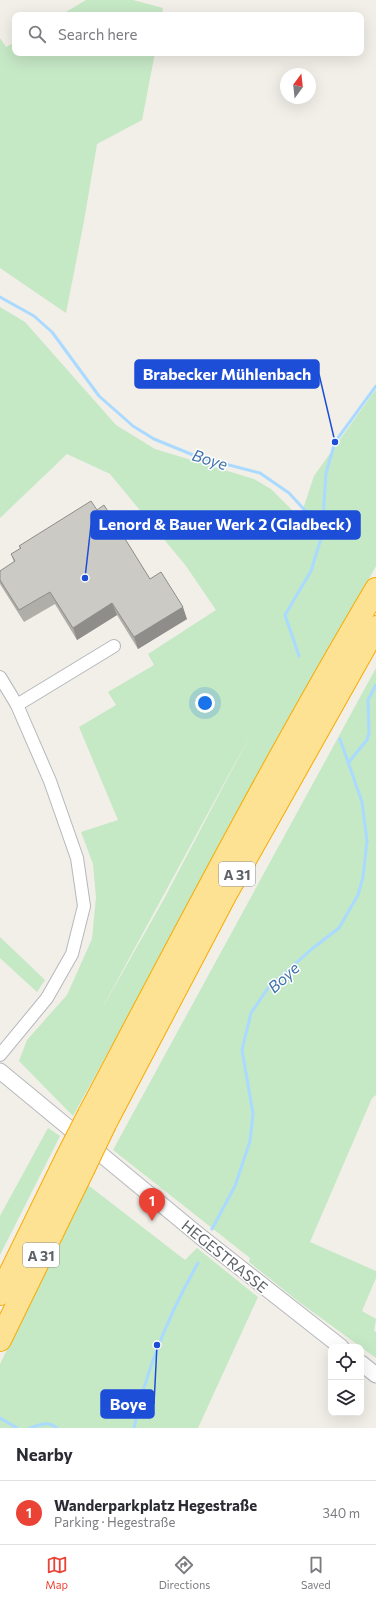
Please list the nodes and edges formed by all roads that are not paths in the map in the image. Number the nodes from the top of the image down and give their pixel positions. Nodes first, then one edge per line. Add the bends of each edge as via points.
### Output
1 (376, 589) edge
2 (376, 627) edge
3 (114, 646) dead end
4 (0, 677) edge
5 (17, 705) junction
6 (0, 1055) edge
7 (0, 1071) edge
8 (97, 1119) junction
9 (74, 1164) junction
10 (0, 1294) edge
11 (0, 1340) edge
12 (337, 1344) edge
13 (364, 1365) edge
14 (376, 1375) edge

1 - 8 highway, A 31 via 211,883
2 - 8 highway, A 31
3 - 5 street
4 - 5 street
5 - 6 street via 50,780 77,858 84,906 72,954 47,998
7 - 12 street, HEGESTRASSE via 201,1237
8 - 9 highway, A 31, bridge
9 - 10 highway, A 31
9 - 11 highway, A 31
13 - 14 street

